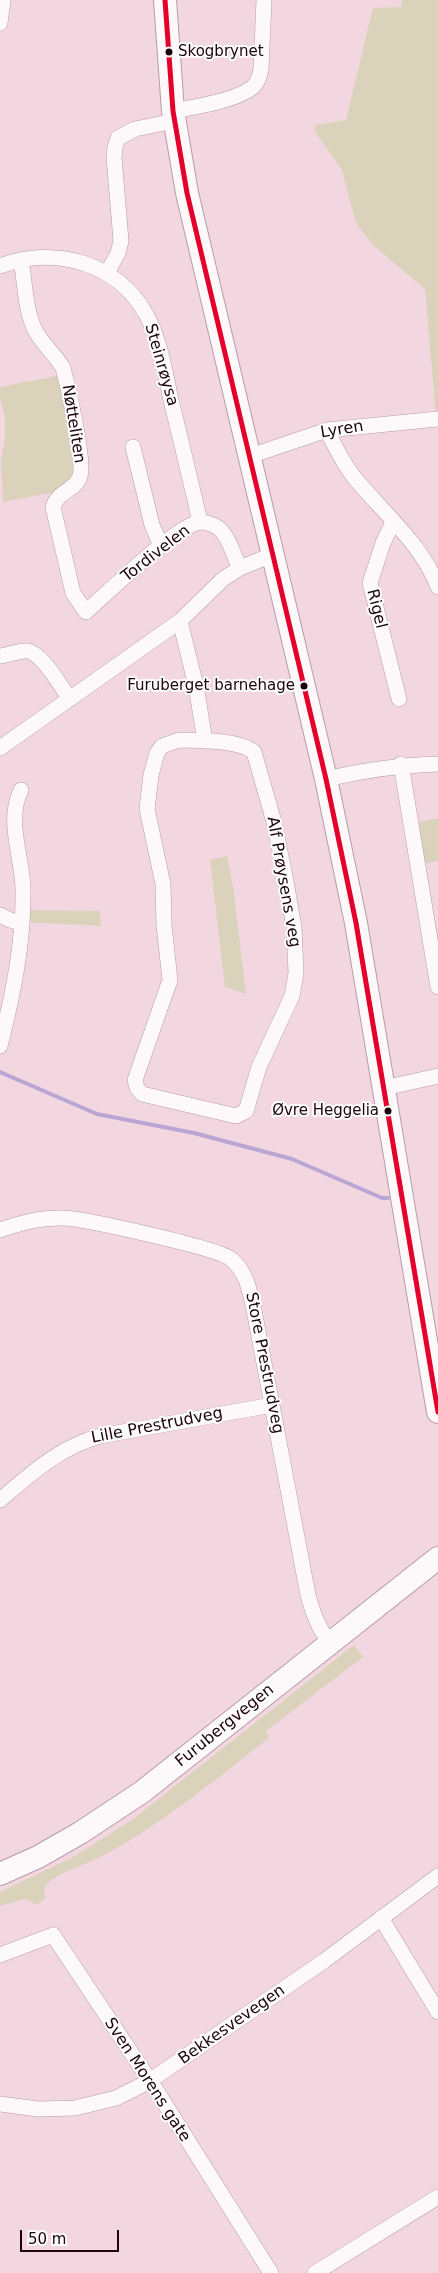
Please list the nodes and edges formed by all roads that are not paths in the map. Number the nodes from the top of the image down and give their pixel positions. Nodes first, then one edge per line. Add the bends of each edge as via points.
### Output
1 (3, 0) edge
2 (165, 0) edge
3 (264, 0) edge
4 (0, 23) edge
5 (174, 116) junction
6 (21, 260) junction
7 (0, 266) edge
8 (107, 273) junction
9 (438, 419) edge
10 (328, 430) junction
11 (132, 447) dead end
12 (250, 456) junction
13 (200, 522) junction
14 (393, 522) junction
15 (161, 546) junction
16 (274, 554) junction
17 (240, 568) junction
18 (438, 587) edge
19 (86, 612) joint
20 (180, 621) junction
21 (0, 656) edge
22 (70, 699) junction
23 (399, 699) dead end
24 (206, 741) junction
25 (0, 748) edge
26 (401, 764) junction
27 (438, 764) edge
28 (326, 779) junction
29 (21, 790) dead end
30 (0, 915) edge
31 (21, 923) junction
32 (438, 987) edge
33 (0, 1046) edge
34 (438, 1076) edge
35 (384, 1088) junction
36 (0, 1230) edge
37 (272, 1405) junction
38 (438, 1412) edge
39 (0, 1500) edge
40 (438, 1558) edge
41 (330, 1643) junction
42 (0, 1874) edge
43 (438, 1876) edge
44 (381, 1918) junction
45 (0, 1955) edge
46 (438, 2012) edge
47 (148, 2082) junction
48 (0, 2104) edge
49 (438, 2197) edge
50 (271, 2273) edge
51 (315, 2273) edge

1 - 4 street
2 - 5 main road
3 - 5 street via 261,69 254,86
5 - 8 street via 135,129 118,138 114,147 121,241
5 - 12 main road via 187,194
6 - 7 street, Steinrøysa
6 - 8 street, Steinrøysa via 53,256
6 - 19 street, Nøtteliten via 34,328 43,344 58,358 68,385 81,476 56,499 53,507 73,593
8 - 13 street, Steinrøysa via 136,300 154,331
9 - 10 street, Lyren
10 - 12 street, Lyren
10 - 14 street via 341,458
11 - 15 street via 152,525
12 - 16 main road
13 - 15 street, Tordivelen
13 - 17 street, Tordivelen via 220,529
14 - 18 street via 418,550
14 - 23 street, Rigel via 370,583
15 - 19 street, Tordivelen
16 - 17 street
16 - 28 main road
17 - 20 street via 223,579
20 - 22 street
20 - 24 street
21 - 22 street via 28,651 47,667
22 - 25 street
24 - 24 street, Alf Prøysens veg via 179,740 162,746 151,775 147,809 163,884 170,980 135,1080 142,1094 236,1116 246,1111 260,1067 292,996 296,973 294,927 274,822 254,752 248,748
26 - 27 street
26 - 28 street
26 - 32 street
28 - 35 main road via 356,923
29 - 31 street via 14,808 23,887
30 - 31 street
31 - 33 street via 14,991
34 - 35 street
35 - 38 main road
36 - 37 street, Store Prestrudveg via 22,1222 64,1218 150,1235 230,1258 248,1282
37 - 39 street, Lille Prestrudveg via 79,1442 39,1467
37 - 41 street, Store Prestrudveg via 308,1594 314,1616
40 - 41 main road, Furubergvegen
41 - 42 main road, Furubergvegen via 135,1797 80,1834
43 - 44 street, Bekkesvevegen
44 - 46 street
44 - 47 street, Bekkesvevegen
45 - 47 street, Sven Morens gate via 53,1935
47 - 48 street, Bekkesvevegen via 116,2098 82,2107 57,2110
47 - 50 street, Sven Morens gate
49 - 51 street

